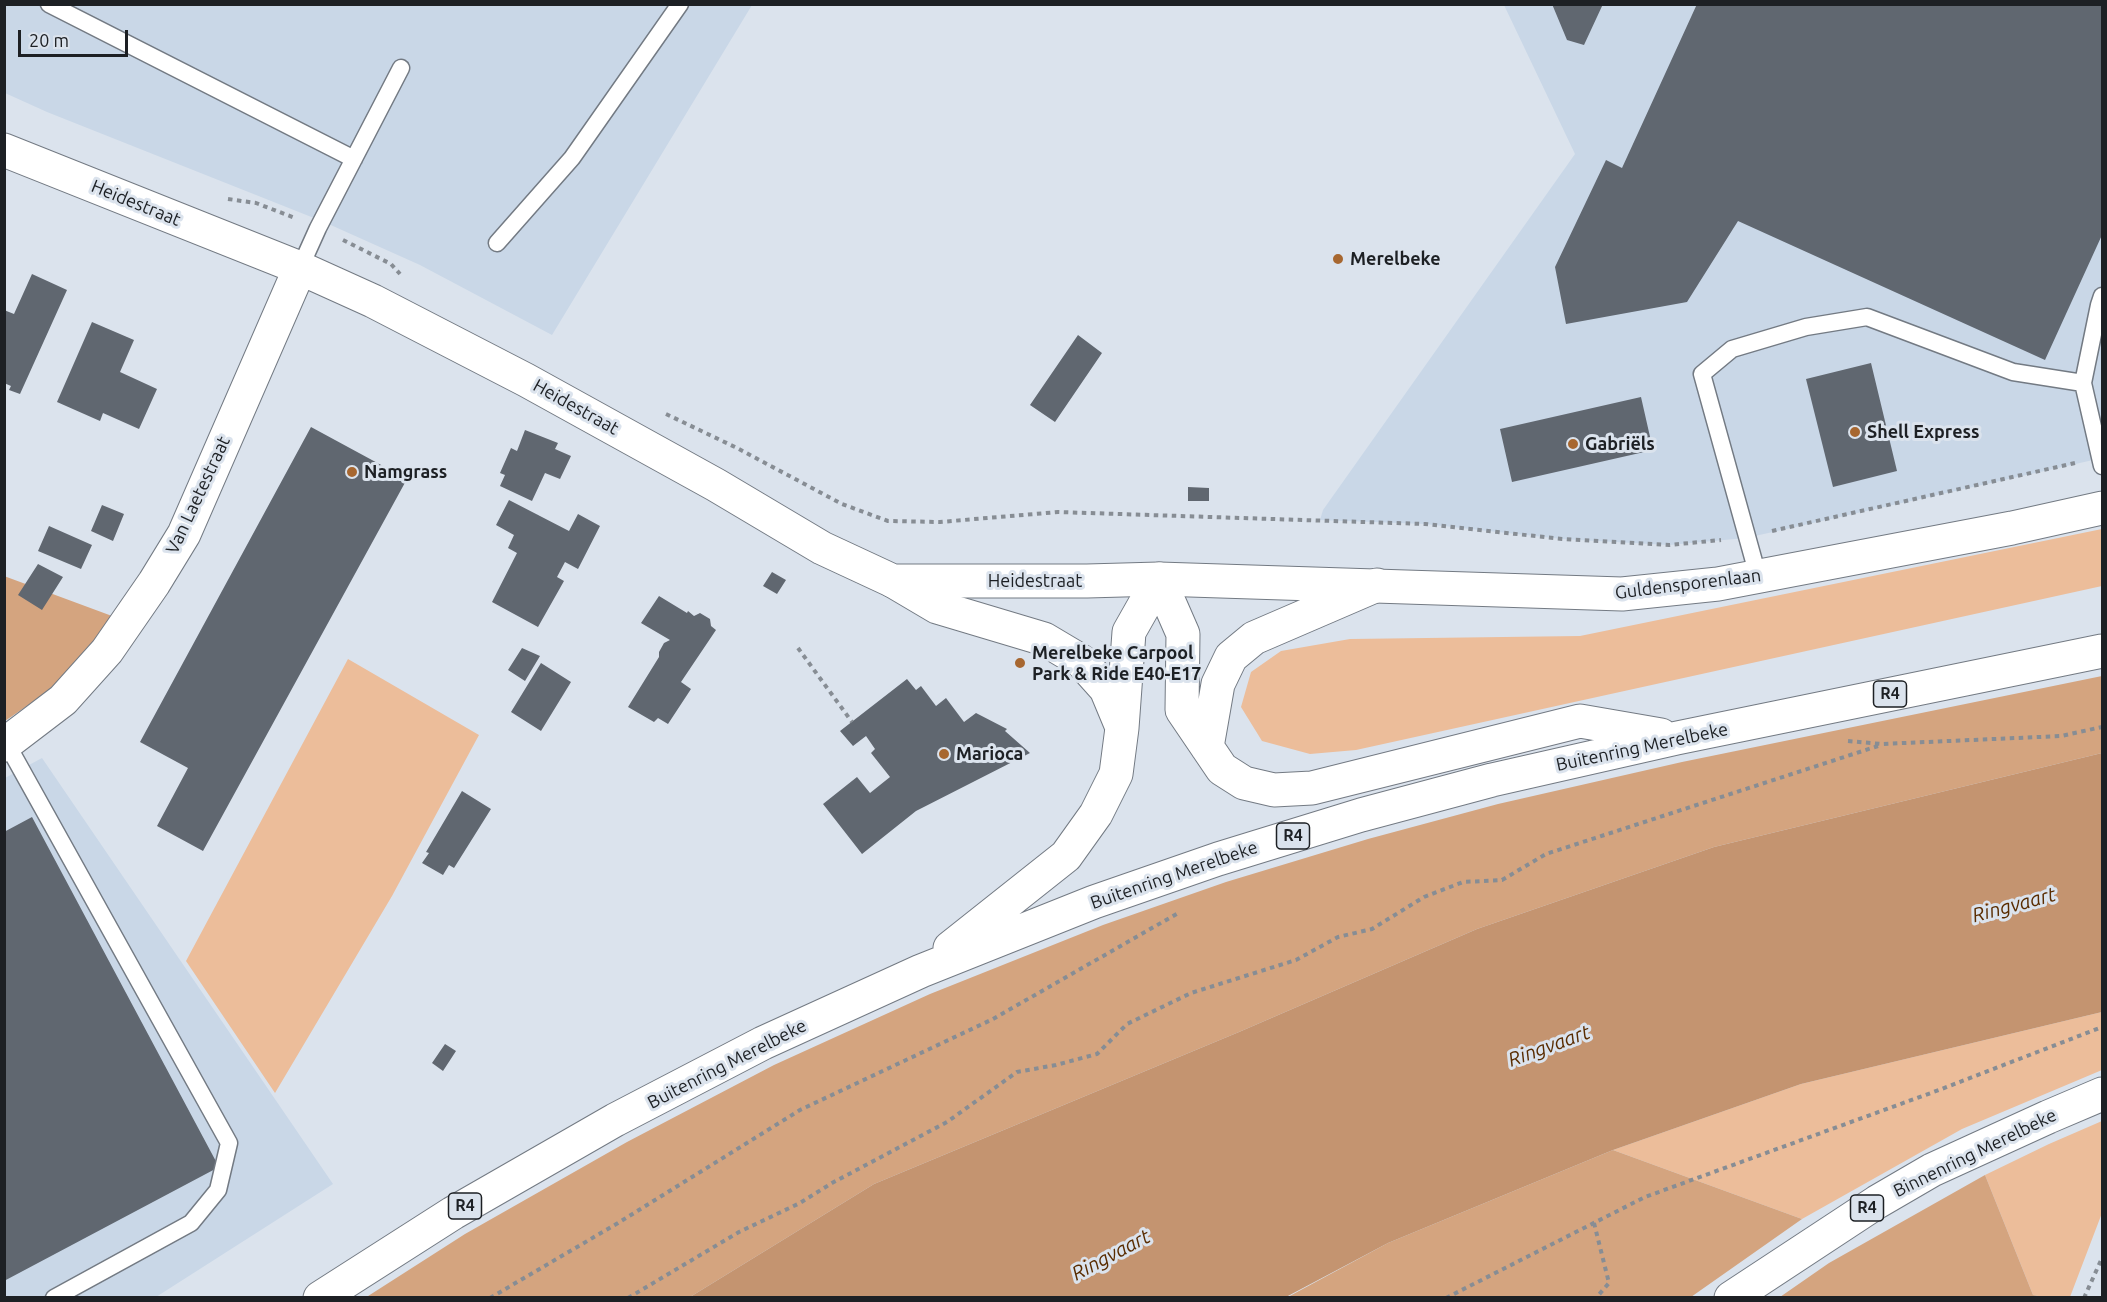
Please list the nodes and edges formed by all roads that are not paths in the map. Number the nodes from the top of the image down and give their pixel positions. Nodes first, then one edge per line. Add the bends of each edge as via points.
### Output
1 (49, 4) edge
2 (680, 4) edge
3 (401, 68) dead end
4 (4, 150) edge
5 (354, 159) junction
6 (497, 243) dead end
7 (300, 268) junction
8 (2103, 296) edge
9 (2083, 383) junction
10 (2102, 462) edge
11 (2103, 508) edge
12 (1758, 576) junction
13 (1159, 579) junction
14 (893, 580) junction
15 (1377, 585) junction
16 (2103, 651) edge
17 (1122, 728) junction
18 (1677, 738) junction
19 (6, 744) edge
20 (1207, 747) junction
21 (921, 971) junction
22 (2103, 1094) edge
23 (54, 1298) edge
24 (320, 1298) edge
25 (1731, 1298) edge

1 - 5 lane
2 - 6 lane via 572,158
3 - 5 lane
4 - 7 main road, Heidestraat
5 - 7 lane
7 - 14 main road, Heidestraat via 526,380 822,548
7 - 19 main road, Van Laetestraat via 184,534 154,583 93,668 63,700
8 - 9 lane
9 - 10 lane
9 - 12 lane via 2013,372 1867,316 1806,327 1732,349 1702,374
11 - 12 main road, Guldensporenlaan
12 - 15 main road, Guldensporenlaan via 1622,594
13 - 14 main road, Heidestraat
13 - 15 main road, Guldensporenlaan
13 - 17 main road via 1129,632
13 - 20 main road via 1183,634 1182,710
14 - 17 main road via 937,608 1044,639 1081,661 1106,689
15 - 20 main road via 1254,638 1232,657 1218,684
16 - 18 main road, Buitenring Merelbeke / R4
17 - 21 main road via 1116,774 1096,814 1066,856
18 - 20 main road via 1580,721 1312,788 1274,790 1244,783 1222,769
18 - 21 main road, Buitenring Merelbeke / R4 via 1492,780 1218,859 1094,902
19 - 23 lane via 229,1143 218,1190 191,1223
21 - 24 main road, Buitenring Merelbeke / R4 via 763,1043 615,1120 453,1213
22 - 25 main road, Binnenring Merelbeke / R4 via 1932,1170

